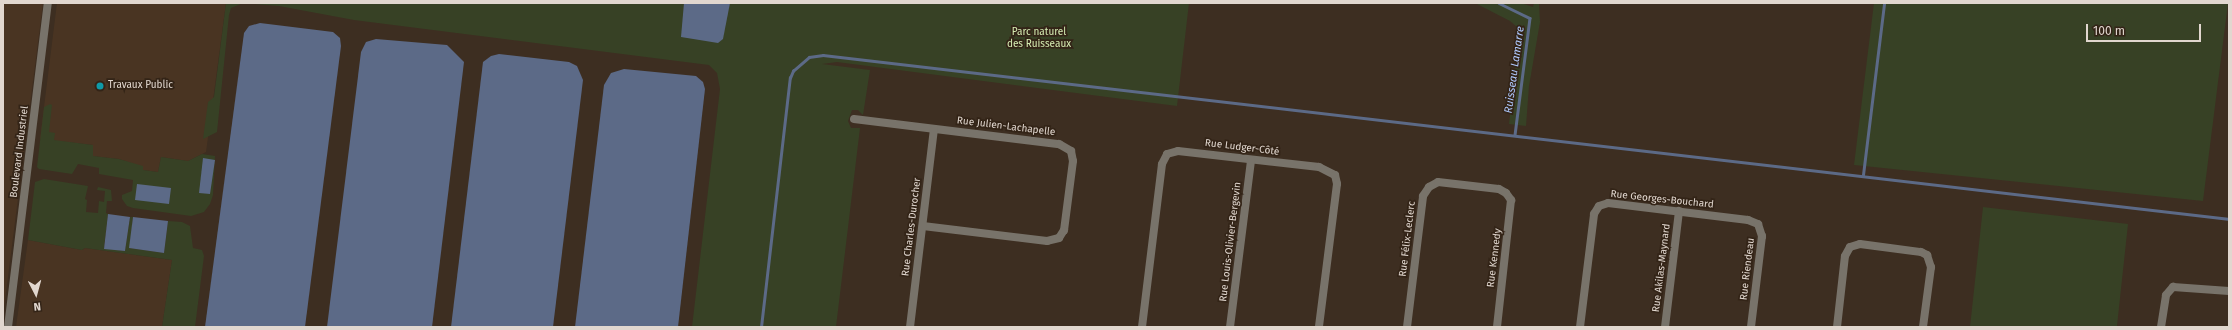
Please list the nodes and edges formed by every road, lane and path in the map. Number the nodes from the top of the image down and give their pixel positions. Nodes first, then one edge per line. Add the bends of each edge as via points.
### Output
1 (48, 3) edge
2 (854, 119) dead end
3 (934, 129) junction
4 (1251, 160) junction
5 (1506, 192) joint
6 (1679, 211) junction
7 (1726, 217) joint
8 (923, 226) junction
9 (2229, 291) edge
10 (8, 327) edge
11 (910, 327) edge
12 (1142, 327) edge
13 (1230, 327) edge
14 (1319, 327) edge
15 (1407, 327) edge
16 (1497, 327) edge
17 (1580, 327) edge
18 (1665, 327) edge
19 (1751, 327) edge
20 (1837, 327) edge
21 (1923, 327) edge
22 (2161, 327) edge

1 - 10 street, Boulevard Industriel
2 - 3 street, Rue Julien-Lachapelle
3 - 8 street, Rue Charles-Durocher
3 - 8 street, Rue Julien-Lachapelle via 1062,144 1071,151 1073,161 1064,230 1056,240
4 - 12 street, Rue Ludger-Côté via 1178,151 1165,156
4 - 13 street, Rue Louis-Olivier-Bergevin
4 - 14 street, Rue Ludger-Côté via 1322,168 1336,178
5 - 15 street, Rue Félix-Leclerc via 1496,188 1442,183 1432,184 1426,189
5 - 16 street, Rue Kennedy via 1512,206
6 - 7 street, Rue Georges-Bouchard
6 - 17 street, Rue Georges-Bouchard via 1611,203 1602,204 1597,208
6 - 18 street, Rue Akilas-Maynard
7 - 19 street, Rue Riendeau via 1753,221 1761,229
8 - 11 street, Rue Charles-Durocher
9 - 22 street via 2173,287 2166,295
20 - 21 street via 1845,256 1850,247 1860,244 1927,255 1931,267

